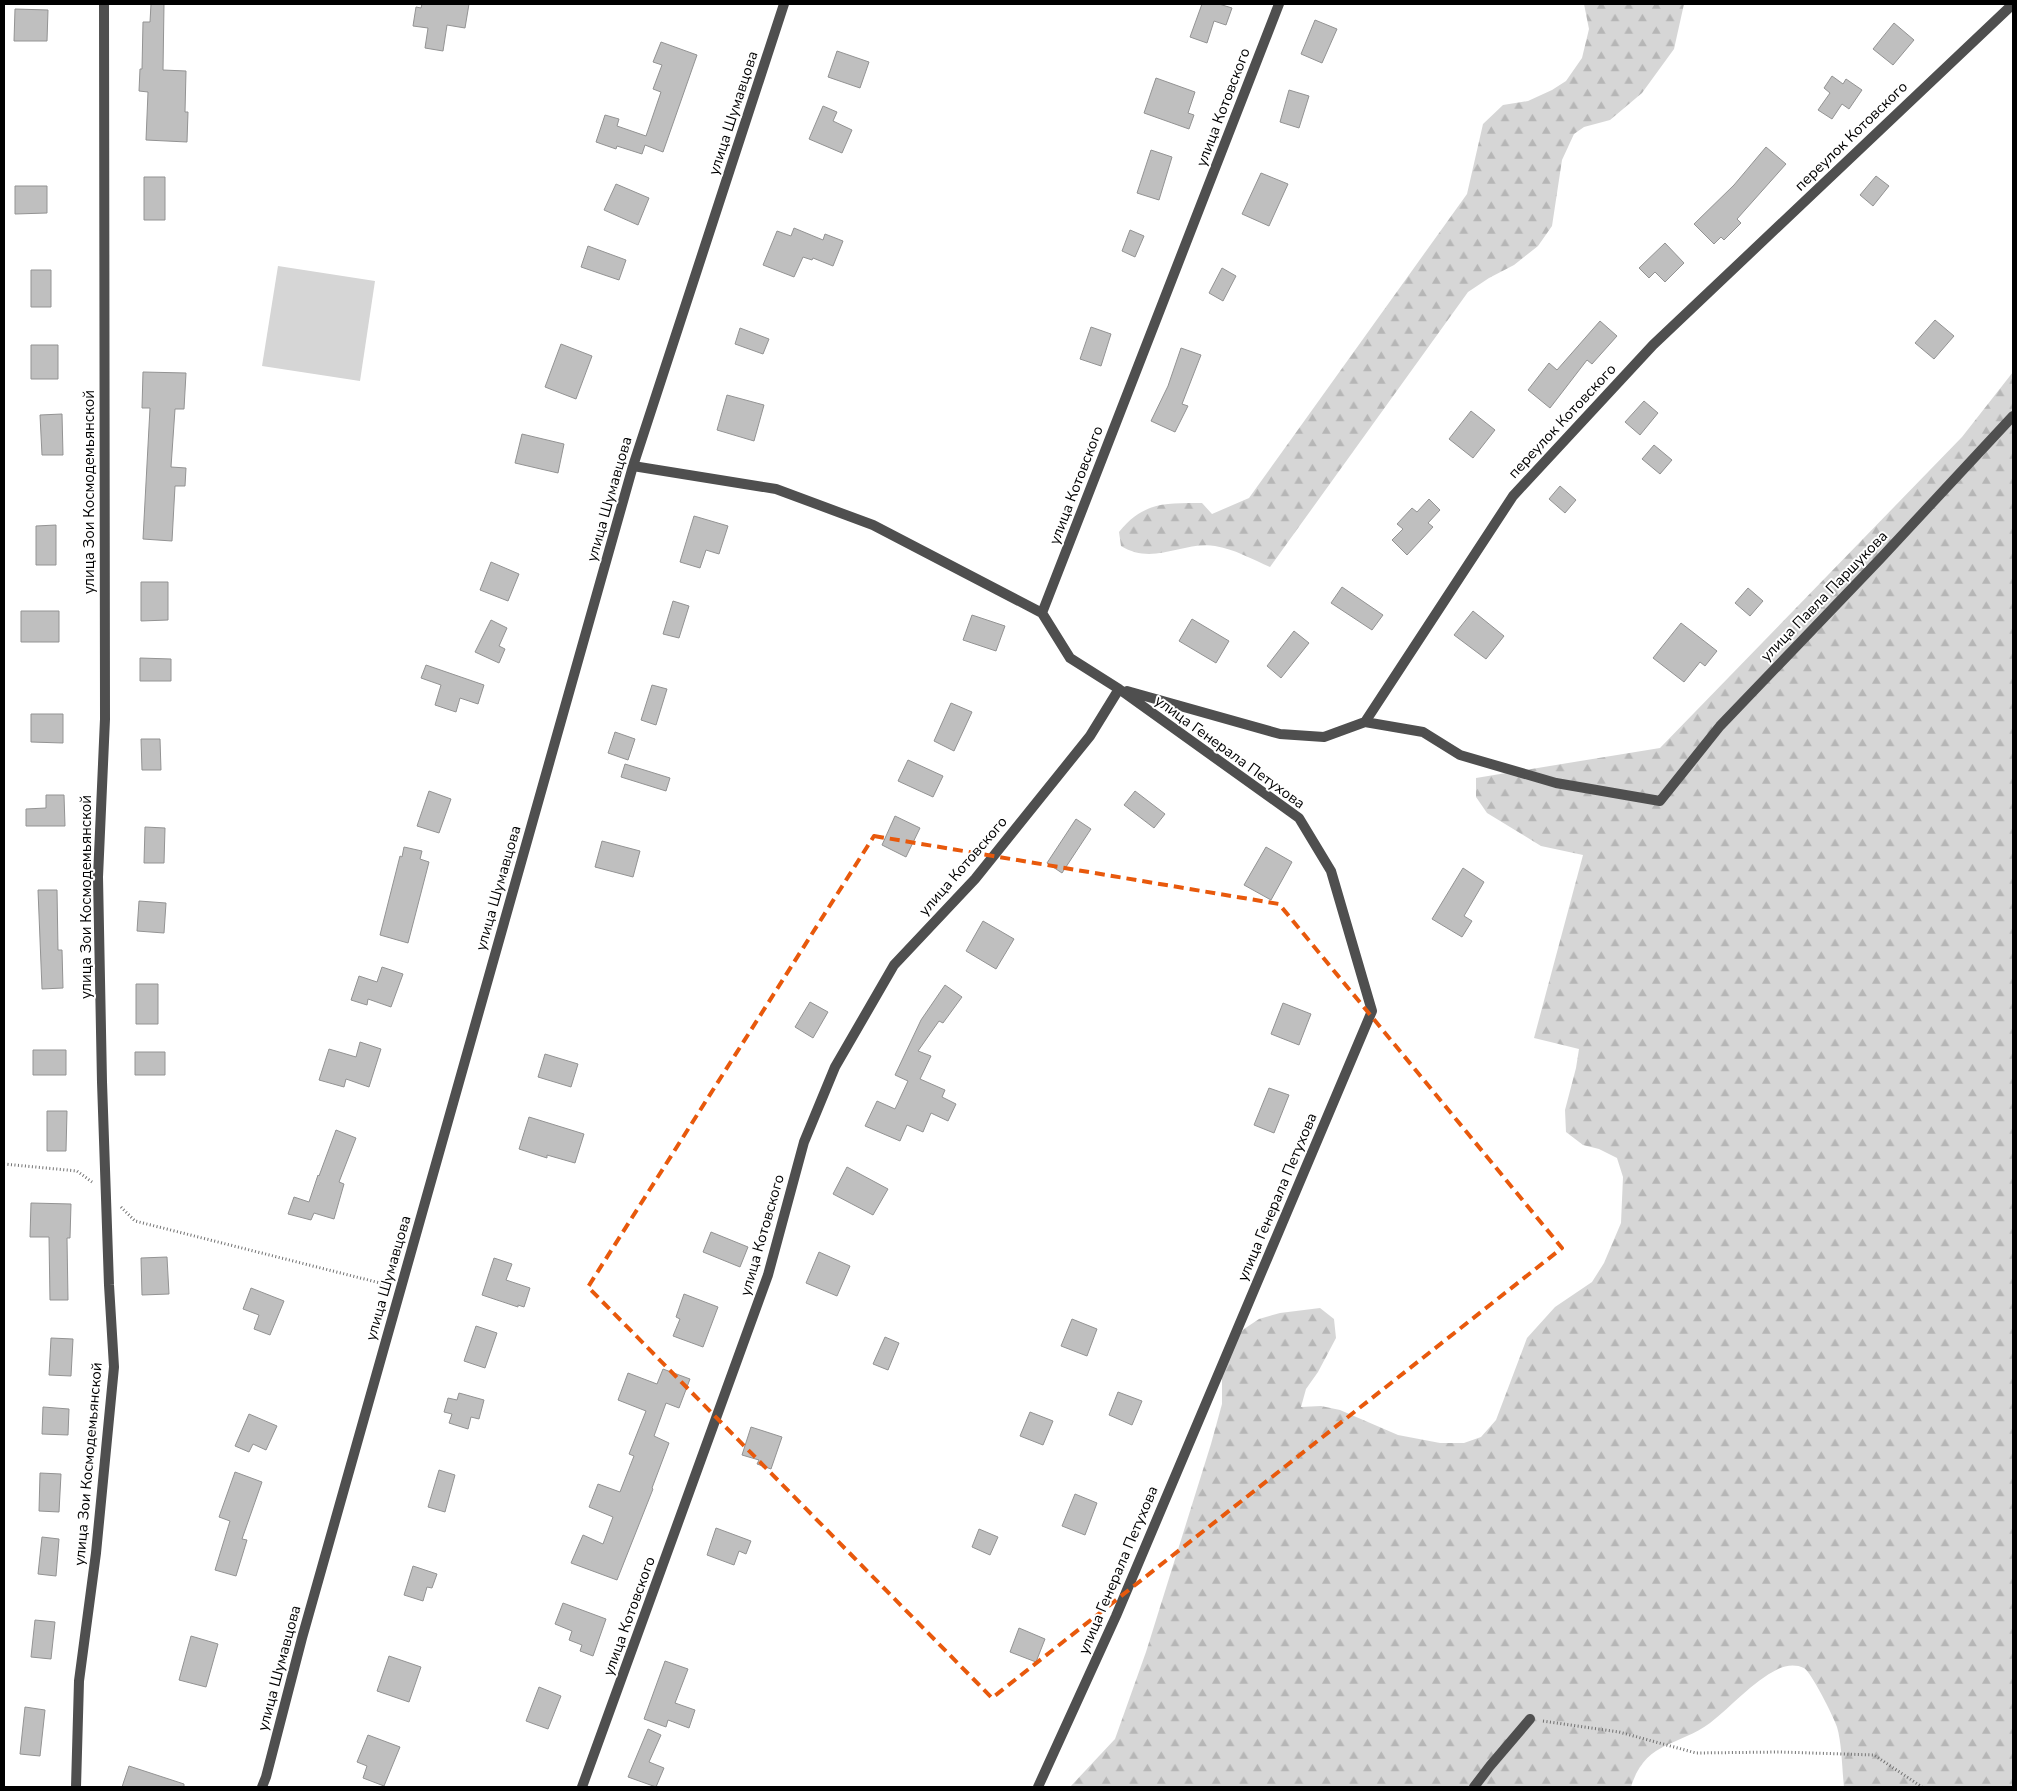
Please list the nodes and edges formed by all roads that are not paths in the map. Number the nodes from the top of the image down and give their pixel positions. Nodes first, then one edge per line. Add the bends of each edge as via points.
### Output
1 (104, 4) edge
2 (784, 4) edge
3 (1279, 4) edge
4 (2012, 4) edge
5 (2013, 416) edge
6 (633, 466) junction
7 (1042, 613) junction
8 (1119, 689) junction
9 (1365, 722) junction
10 (1530, 1719) road end
11 (76, 1787) edge
12 (262, 1787) edge
13 (582, 1787) edge
14 (1038, 1787) edge
15 (1474, 1787) edge

1 - 11 street, улица Зои Космодемьянской via 105,719 98,877 114,1367 96,1554 79,1682
2 - 6 street, улица Шумавцова
3 - 7 street, улица Котовского
4 - 9 street, переулок Котовского via 1653,345 1513,496
5 - 9 street, улица Павла Паршукова via 1720,726 1660,801 1556,783 1460,754 1423,732
6 - 7 street via 776,489 873,525
6 - 12 street, улица Шумавцова
7 - 8 street via 1070,658
8 - 9 street via 1280,734 1324,738
8 - 13 street, улица Котовского via 1090,736 981,871 894,965 835,1066 804,1142 768,1275
8 - 14 street, улица Генерала Петухова via 1299,818 1331,871 1372,1011 1116,1616
10 - 15 street

